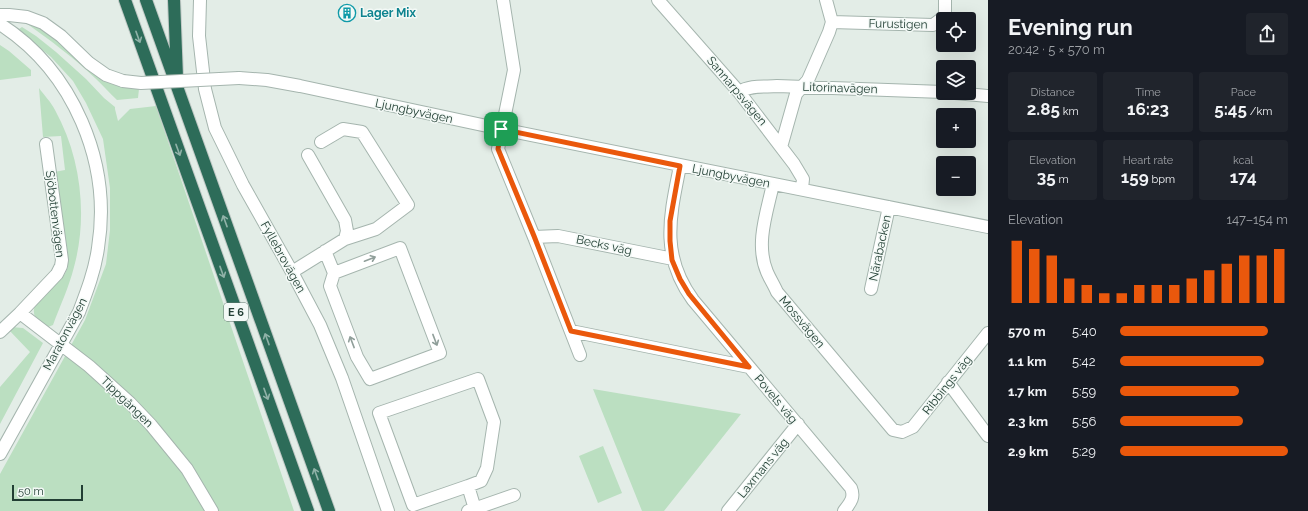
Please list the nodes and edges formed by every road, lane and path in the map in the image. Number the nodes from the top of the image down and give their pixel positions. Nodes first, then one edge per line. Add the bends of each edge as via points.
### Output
1 (125, 0) edge
2 (146, 0) edge
3 (174, 0) edge
4 (200, 0) edge
5 (503, 0) edge
6 (658, 0) edge
7 (826, 0) edge
8 (945, 0) edge
9 (0, 15) edge
10 (832, 22) junction
11 (0, 24) edge
12 (802, 86) junction
13 (178, 90) junction
14 (739, 92) junction
15 (936, 92) edge
16 (976, 95) edge
17 (988, 96) edge
18 (501, 129) junction
19 (321, 142) dead end
20 (46, 144) dead end
21 (781, 147) junction
22 (308, 155) dead end
23 (680, 166) junction
24 (773, 184) junction
25 (802, 189) junction
26 (889, 207) junction
27 (988, 227) edge
28 (534, 236) junction
29 (345, 239) junction
30 (326, 251) junction
31 (672, 260) junction
32 (292, 272) junction
33 (334, 273) junction
34 (871, 289) dead end
35 (20, 313) junction
36 (571, 331) junction
37 (0, 332) edge
38 (988, 333) edge
39 (60, 343) junction
40 (580, 355) dead end
41 (749, 367) junction
42 (948, 382) junction
43 (798, 424) junction
44 (902, 432) joint
45 (988, 436) edge
46 (0, 454) edge
47 (468, 486) junction
48 (514, 495) dead end
49 (471, 510) edge
50 (212, 511) edge
51 (308, 511) edge
52 (329, 511) edge
53 (388, 511) edge
54 (728, 511) edge
55 (844, 511) edge

1 -> 51 highway, E 6
2 - 13 highway, E 6
3 - 13 highway
4 - 32 street, Fyllebrovägen via 199,36 205,88 215,128 243,185
5 - 18 street via 514,70
6 - 14 street, Sannarpsvägen
7 - 10 street
8 - 10 street, Furustigen via 945,16 933,25
9 - 18 street, Ljungbyvägen, bridge via 27,17 43,23 61,36 89,63 106,75 123,81 145,83 239,78 267,80
10 - 12 street via 808,80
11 - 39 street, Maratonvägen via 20,37 56,74 77,108 92,148 99,178 101,208 98,248 88,289
12 - 14 street, Litorinavägen via 752,87
12 - 15 street, Litorinavägen
12 - 21 street via 796,94
52 -> 13 highway, E 6
14 - 21 street, Sannarpsvägen
16 - 17 street
18 - 23 street, Ljungbyvägen
18 - 28 street via 498,149
19 - 29 street via 343,129 362,132 408,205 376,229
20 - 35 street, Sjöbottenvägen via 62,260 57,274
21 - 25 street, Sannarpsvägen via 801,175
22 - 29 street via 345,220
23 - 24 street, Ljungbyvägen
23 - 31 street, Povels väg via 670,221
24 - 25 street, Ljungbyvägen
24 - 44 street, Mossvägen via 762,243 767,272 777,292 893,430
25 - 26 street, Ljungbyvägen
26 - 27 street, Ljungbyvägen
26 - 34 street, Närabacken
28 - 31 street, Becks väg via 558,236
28 - 36 street
29 - 30 street
30 - 32 street
30 - 33 street
31 - 41 street, Povels väg via 689,294
32 - 53 street, Fyllebrovägen via 320,325 342,378
33 -> 33 street via 400,248 440,353 370,379 357,357 330,286
35 - 37 street, Sjöbottenvägen
35 - 39 street, Tippgången
36 - 40 street
36 - 41 street
38 - 42 street, Ribbings väg
39 - 46 street, Maratonvägen
39 - 50 street, Tippgången via 130,402 151,425 187,468
41 - 43 street, Povels väg
42 - 44 street, Ribbings väg via 913,427
42 - 45 street
43 - 54 street, Laxmans väg
43 - 55 street, Povels väg via 851,488 851,503
47 - 47 street via 481,480 487,468 494,422 478,378 380,413 413,505
47 - 49 street
48 - 49 street

